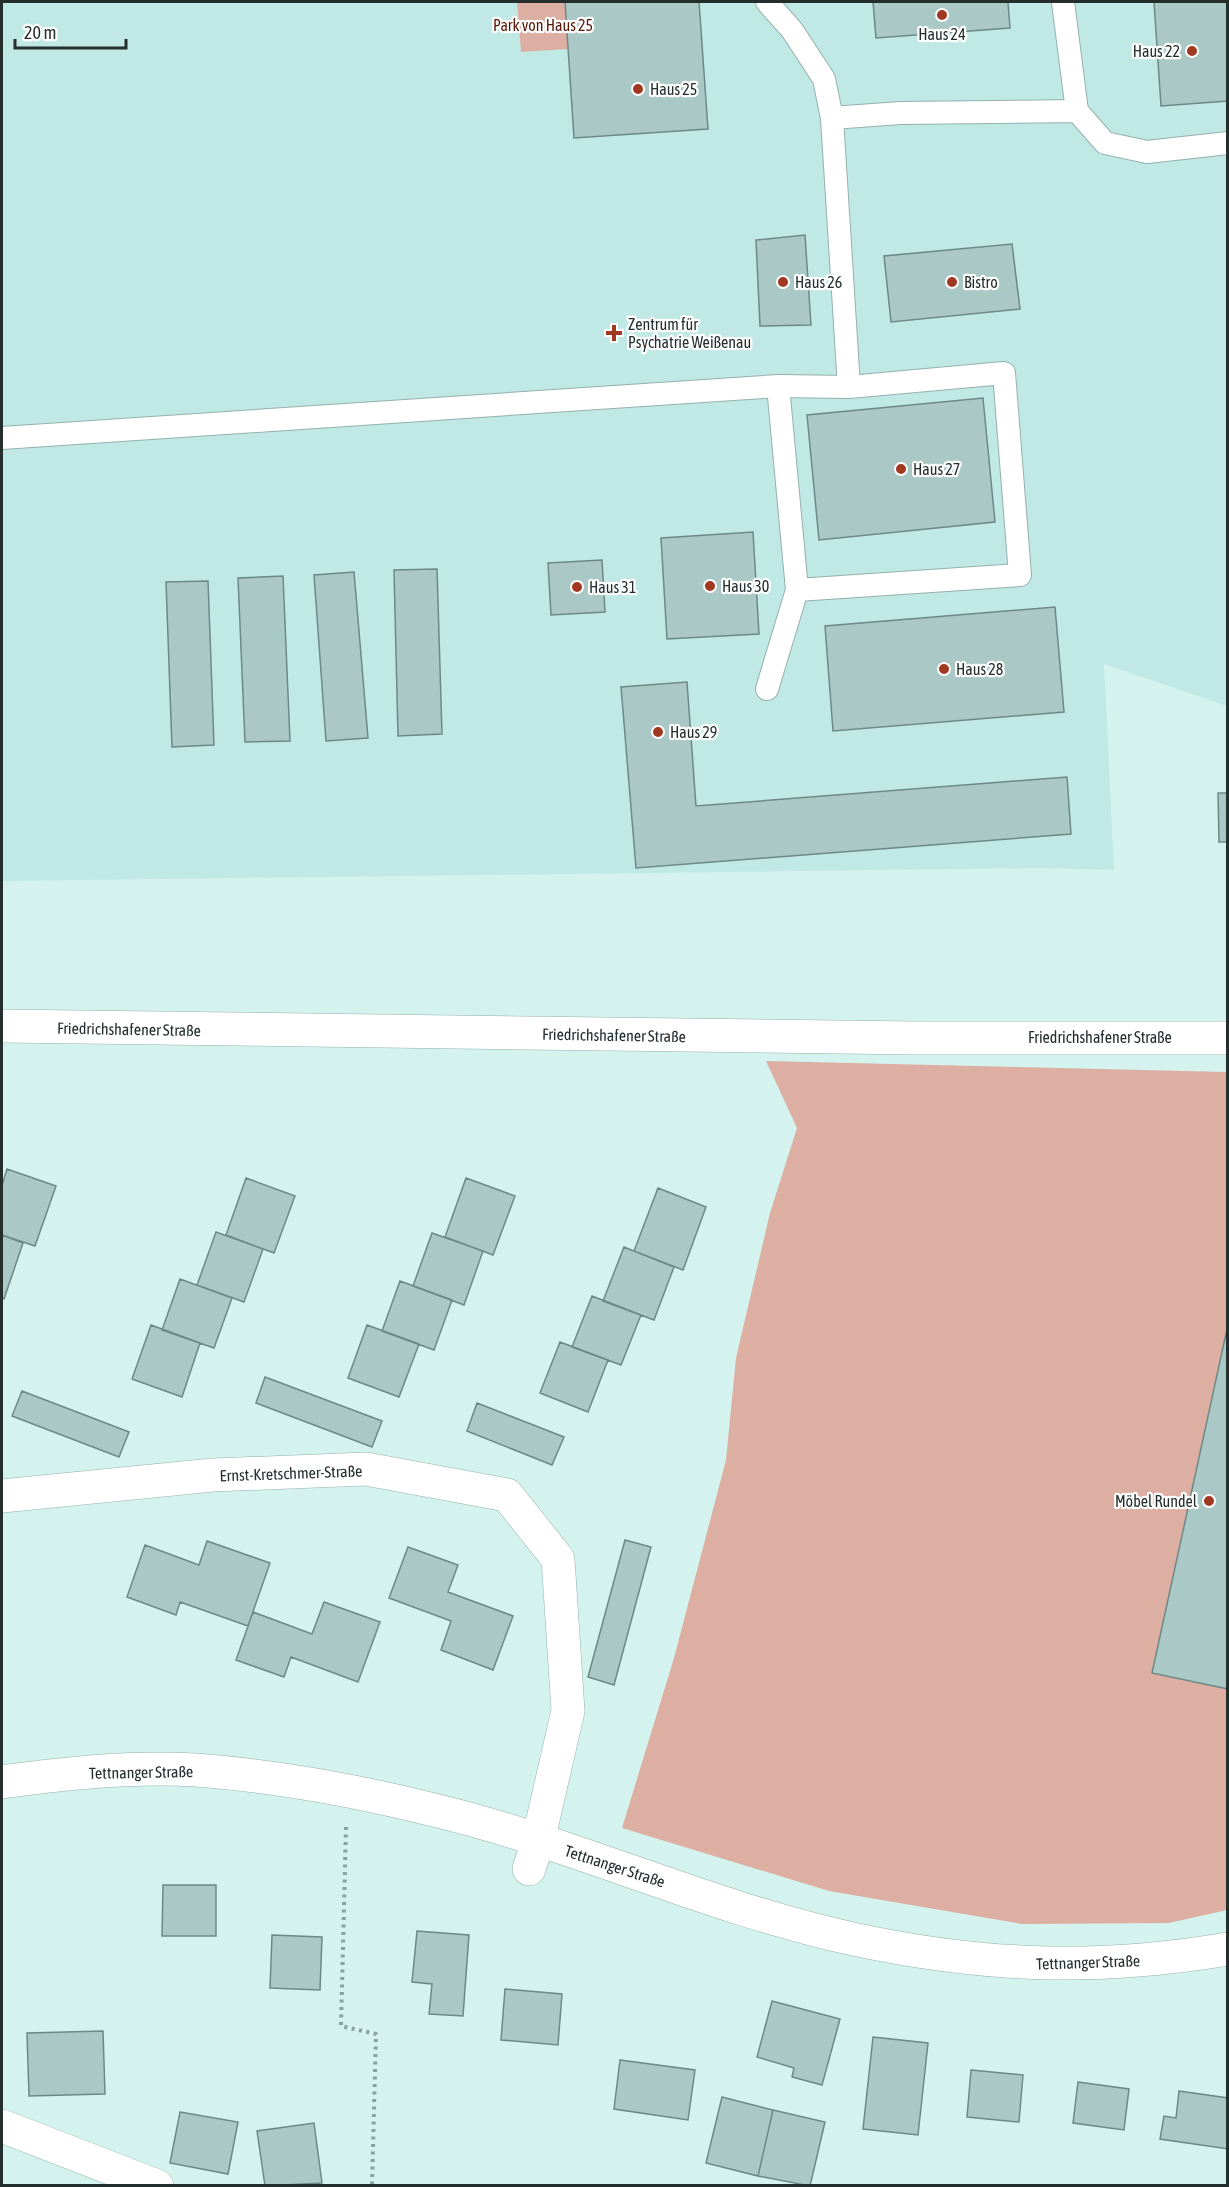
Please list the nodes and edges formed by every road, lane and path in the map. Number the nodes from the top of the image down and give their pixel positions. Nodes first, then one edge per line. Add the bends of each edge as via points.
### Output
1 (767, 2) edge
2 (1063, 2) edge
3 (1077, 111) junction
4 (832, 118) junction
5 (1227, 142) edge
6 (778, 386) junction
7 (849, 387) junction
8 (2, 438) edge
9 (797, 590) junction
10 (767, 689) dead end
11 (2, 1026) edge
12 (1227, 1038) edge
13 (2, 1496) edge
14 (2, 1782) edge
15 (346, 1825) dead end
16 (533, 1855) junction
17 (1227, 1949) edge
18 (2, 2126) edge
19 (157, 2186) edge
20 (372, 2186) edge

1 - 4 lane via 792,30 824,79
2 - 3 lane
3 - 4 lane
3 - 5 lane via 1105,144 1147,152
4 - 7 lane
6 - 7 lane
6 - 8 lane
6 - 9 lane
7 - 9 lane via 1004,373 1020,575
9 - 10 lane
11 - 12 street, Friedrichshafener Straße
13 - 16 street, Ernst-Kretschmer-Straße via 213,1475 366,1469 507,1495 558,1559 568,1711
14 - 16 street, Tettnanger Straße via 135,1770 196,1770 343,1789 441,1811
15 - 20 path via 341,2026 376,2034
16 - 17 street, Tettnanger Straße via 851,1938 958,1958 1035,1965 1102,1963 1162,1960
18 - 19 street

